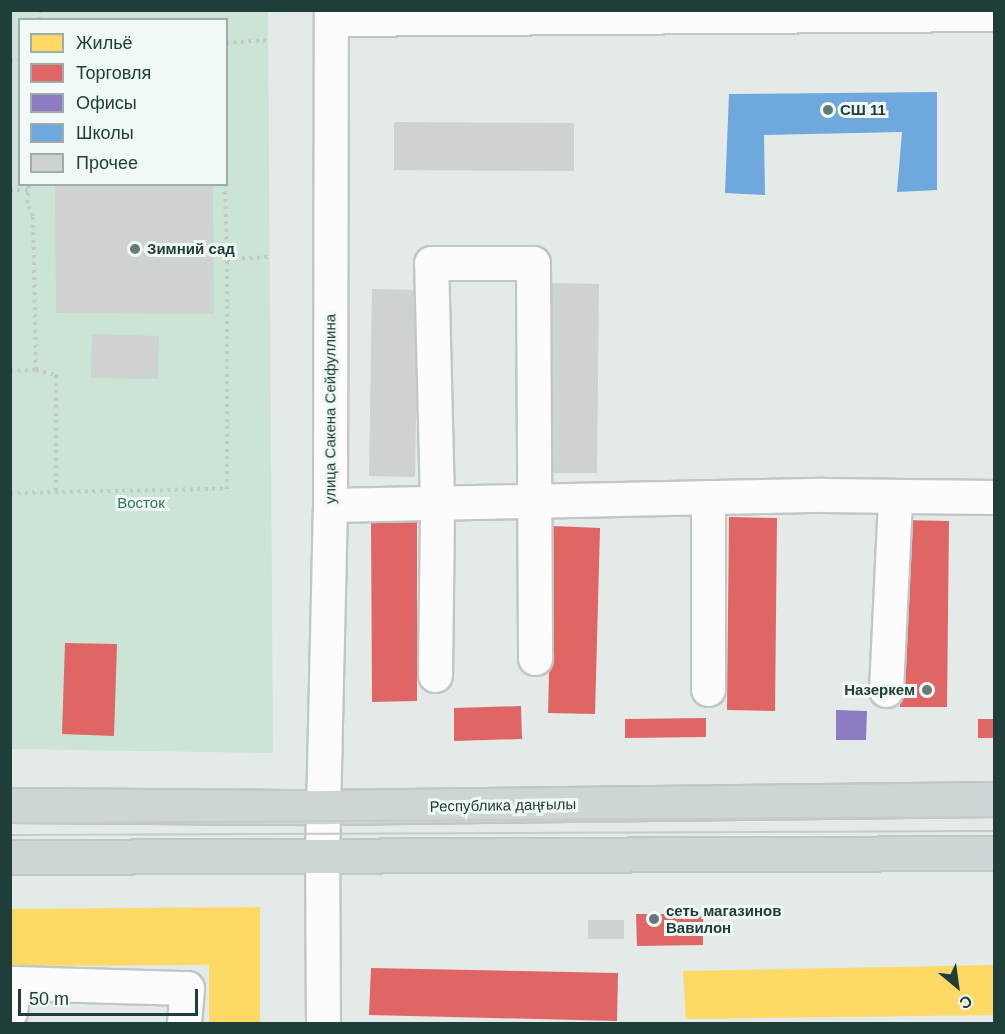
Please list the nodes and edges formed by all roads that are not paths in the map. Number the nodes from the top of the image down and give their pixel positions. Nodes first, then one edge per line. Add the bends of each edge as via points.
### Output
1 (718, 13) edge
2 (994, 14) edge
3 (331, 15) edge
4 (895, 496) junction
5 (708, 497) junction
6 (994, 497) edge
7 (534, 501) junction
8 (437, 503) junction
9 (330, 505) junction
10 (535, 658) dead end
11 (435, 675) dead end
12 (708, 688) dead end
13 (886, 690) dead end
14 (994, 799) edge
15 (10, 805) edge
16 (325, 807) junction
17 (994, 853) edge
18 (10, 857) edge
19 (322, 857) junction
20 (10, 1012) edge
21 (184, 1023) edge
22 (323, 1023) edge

1 - 2 street
1 - 3 street
3 - 9 street, улица Сакена Сейфуллина
4 - 5 street
4 - 6 street
4 - 13 street
5 - 7 street
5 - 12 street
7 - 8 street
7 - 8 street via 533,263 431,263
7 - 10 street
8 - 9 street
8 - 11 street
9 - 16 street, улица Сакена Сейфуллина
14 - 16 main road, Республика даңғылы
15 - 16 main road, Республика даңғылы
16 - 19 street, улица Сакена Сейфуллина
17 - 19 main road
18 - 19 main road
19 - 22 street
20 - 21 street via 14,983 187,988

